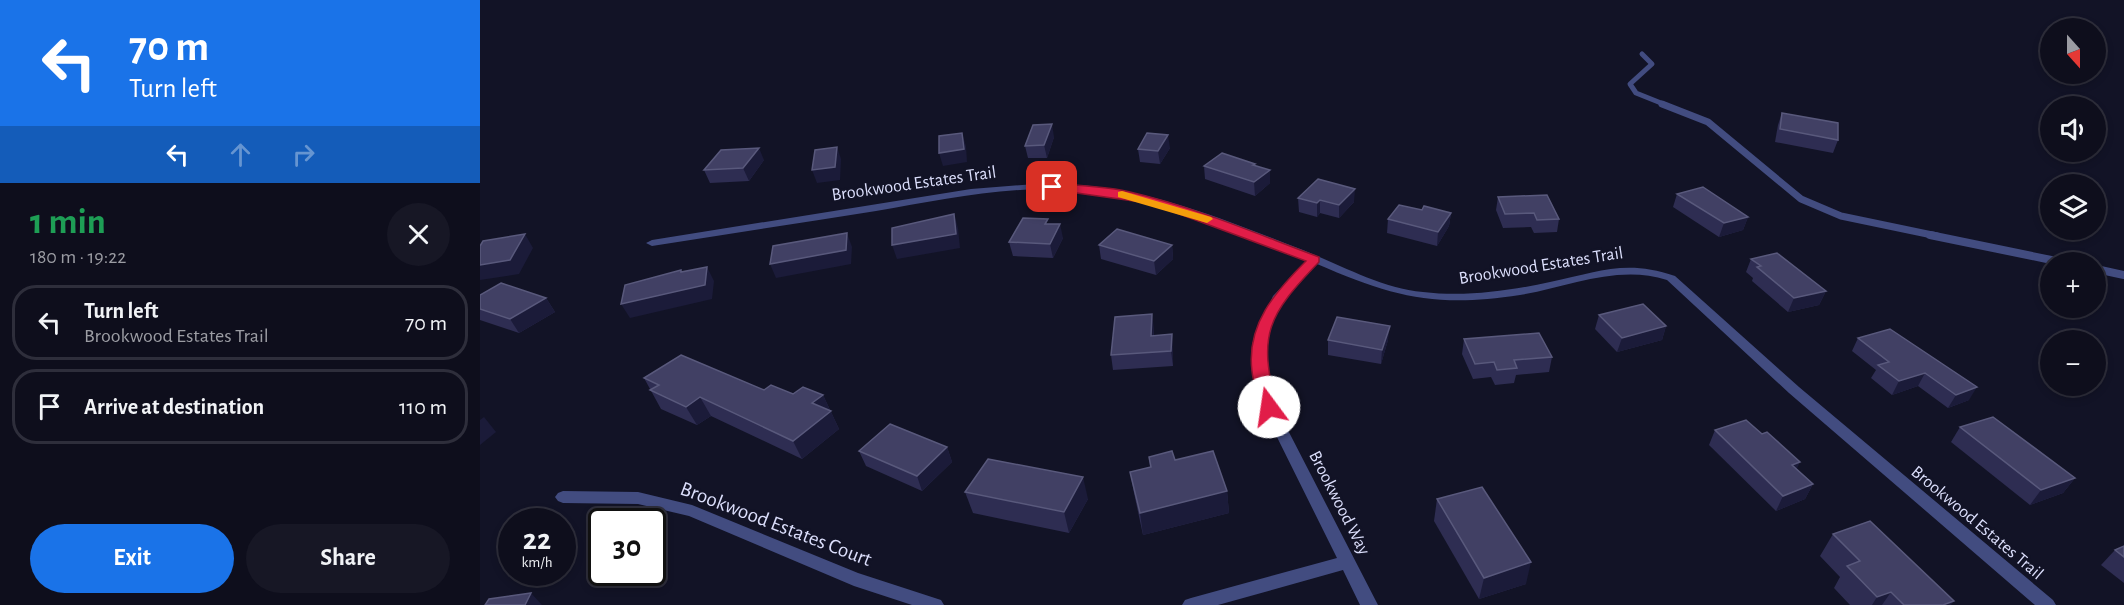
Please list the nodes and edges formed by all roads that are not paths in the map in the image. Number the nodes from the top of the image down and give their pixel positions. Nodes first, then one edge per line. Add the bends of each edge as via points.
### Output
1 (1642, 54) dead end
2 (652, 243) dead end
3 (2040, 258) edge
4 (1315, 259) junction
5 (2106, 271) edge
6 (2124, 275) edge
7 (563, 497) dead end
8 (1347, 562) junction
9 (935, 605) edge
10 (1191, 605) edge
11 (1369, 605) edge
12 (2046, 605) edge

1 - 3 lane via 1652,64 1629,84 1636,93 1708,122 1801,199 1841,216
2 - 4 street, Brookwood Estates Trail via 1032,186 1128,195 1179,209
4 - 8 street, Brookwood Way via 1279,296 1261,336 1259,370 1269,407
4 - 12 street, Brookwood Estates Trail via 1391,290 1462,299 1548,286 1618,269 1652,270 1671,278 1794,390
5 - 6 lane
7 - 9 street, Brookwood Estates Court via 638,498 692,511 854,579
8 - 10 street
8 - 11 street, Brookwood Way

